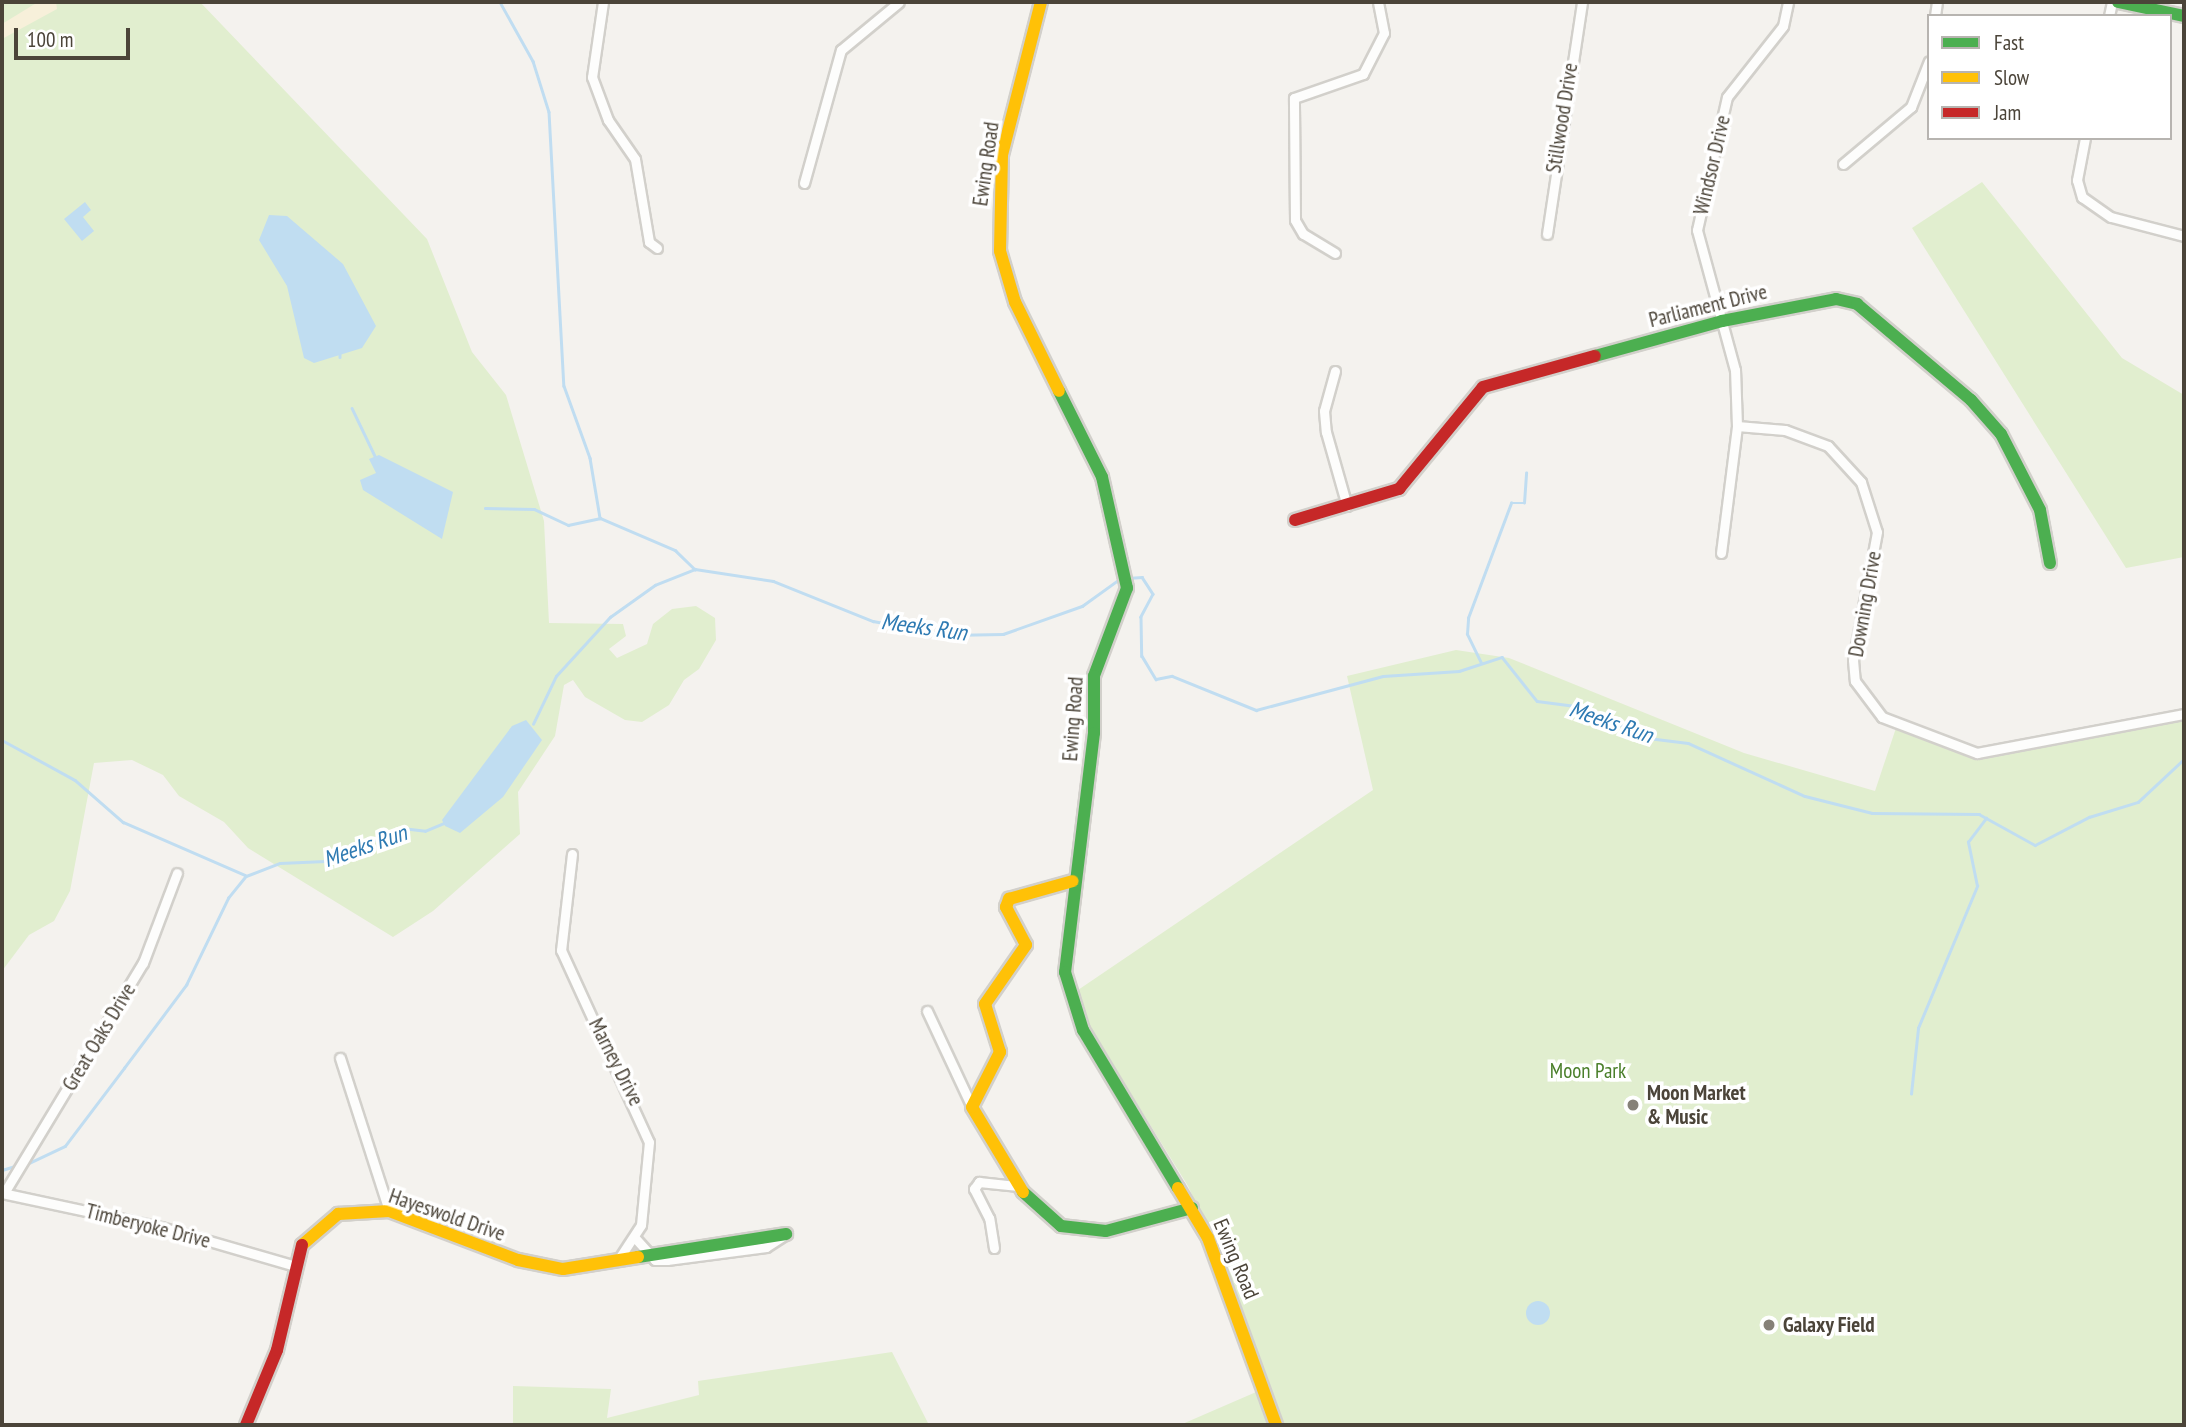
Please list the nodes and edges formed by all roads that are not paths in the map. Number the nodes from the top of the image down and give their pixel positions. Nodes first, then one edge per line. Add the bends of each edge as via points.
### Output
1 (603, 2) edge
2 (899, 2) edge
3 (1041, 2) edge
4 (1378, 2) edge
5 (1582, 2) edge
6 (1788, 2) edge
7 (2118, 2) edge
8 (2184, 16) edge
9 (1927, 70) edge
10 (2085, 140) edge
11 (1843, 164) dead end
12 (804, 183) dead end
13 (1547, 234) dead end
14 (2184, 236) edge
15 (657, 248) dead end
16 (1335, 253) dead end
17 (1722, 321) junction
18 (1335, 371) dead end
19 (1737, 426) junction
20 (1347, 506) junction
21 (1294, 520) dead end
22 (1721, 553) dead end
23 (2050, 563) dead end
24 (2184, 714) edge
25 (572, 854) dead end
26 (177, 873) dead end
27 (1073, 881) junction
28 (927, 1011) dead end
29 (340, 1058) dead end
30 (972, 1107) junction
31 (1016, 1186) junction
32 (3, 1193) edge
33 (1192, 1208) junction
34 (389, 1212) junction
35 (786, 1234) dead end
36 (636, 1239) junction
37 (994, 1248) dead end
38 (654, 1257) junction
39 (292, 1265) junction
40 (611, 1265) junction
41 (246, 1425) edge
42 (1276, 1425) edge

1 - 15 street via 592,77 608,120 635,159 649,242
2 - 12 street via 841,50
3 - 27 street, Ewing Road via 1002,155 1000,251 1014,302 1102,477 1127,588 1094,676 1094,733
4 - 16 street via 1384,33 1363,74 1294,97 1295,220 1315,243
5 - 13 street, Stillwood Drive
6 - 17 street, Windsor Drive via 1783,26 1727,97 1698,230
7 - 8 street
9 - 11 street via 1903,117
10 - 14 street via 2077,180 2082,197 2110,217
17 - 19 street, Windsor Drive via 1735,370
17 - 20 street, Parliament Drive via 1483,387 1467,398 1399,489
17 - 23 street, Parliament Drive via 1803,302 1857,304 1970,400 2001,435 2040,510
18 - 20 street via 1324,411
19 - 22 street, Windsor Drive
19 - 24 street, Downing Drive via 1785,430 1828,446 1861,482 1877,533 1853,660 1855,681 1882,717 1977,752
20 - 21 street, Parliament Drive
25 - 36 street, Marney Drive via 561,950 638,1106 649,1142
26 - 32 street, Great Oaks Drive via 143,963
27 - 30 street via 1009,899 1006,907 1026,945 985,1004 1000,1052
27 - 33 street, Ewing Road via 1064,950 1073,1009
28 - 30 street
29 - 34 street
30 - 31 street
31 - 33 street via 1061,1226 1086,1230 1106,1231
31 - 37 street via 979,1182 974,1189 989,1217
32 - 39 street, Timberyoke Drive via 161,1227
33 - 42 street, Ewing Road via 1224,1276
34 - 39 street, Hayeswold Drive via 331,1217 305,1238
34 - 40 street, Hayeswold Drive via 530,1264 574,1270
35 - 38 street, Hayeswold Drive
36 - 38 street
36 - 40 street
38 - 40 street, Hayeswold Drive
39 - 41 street, Hayeswold Drive via 277,1350

